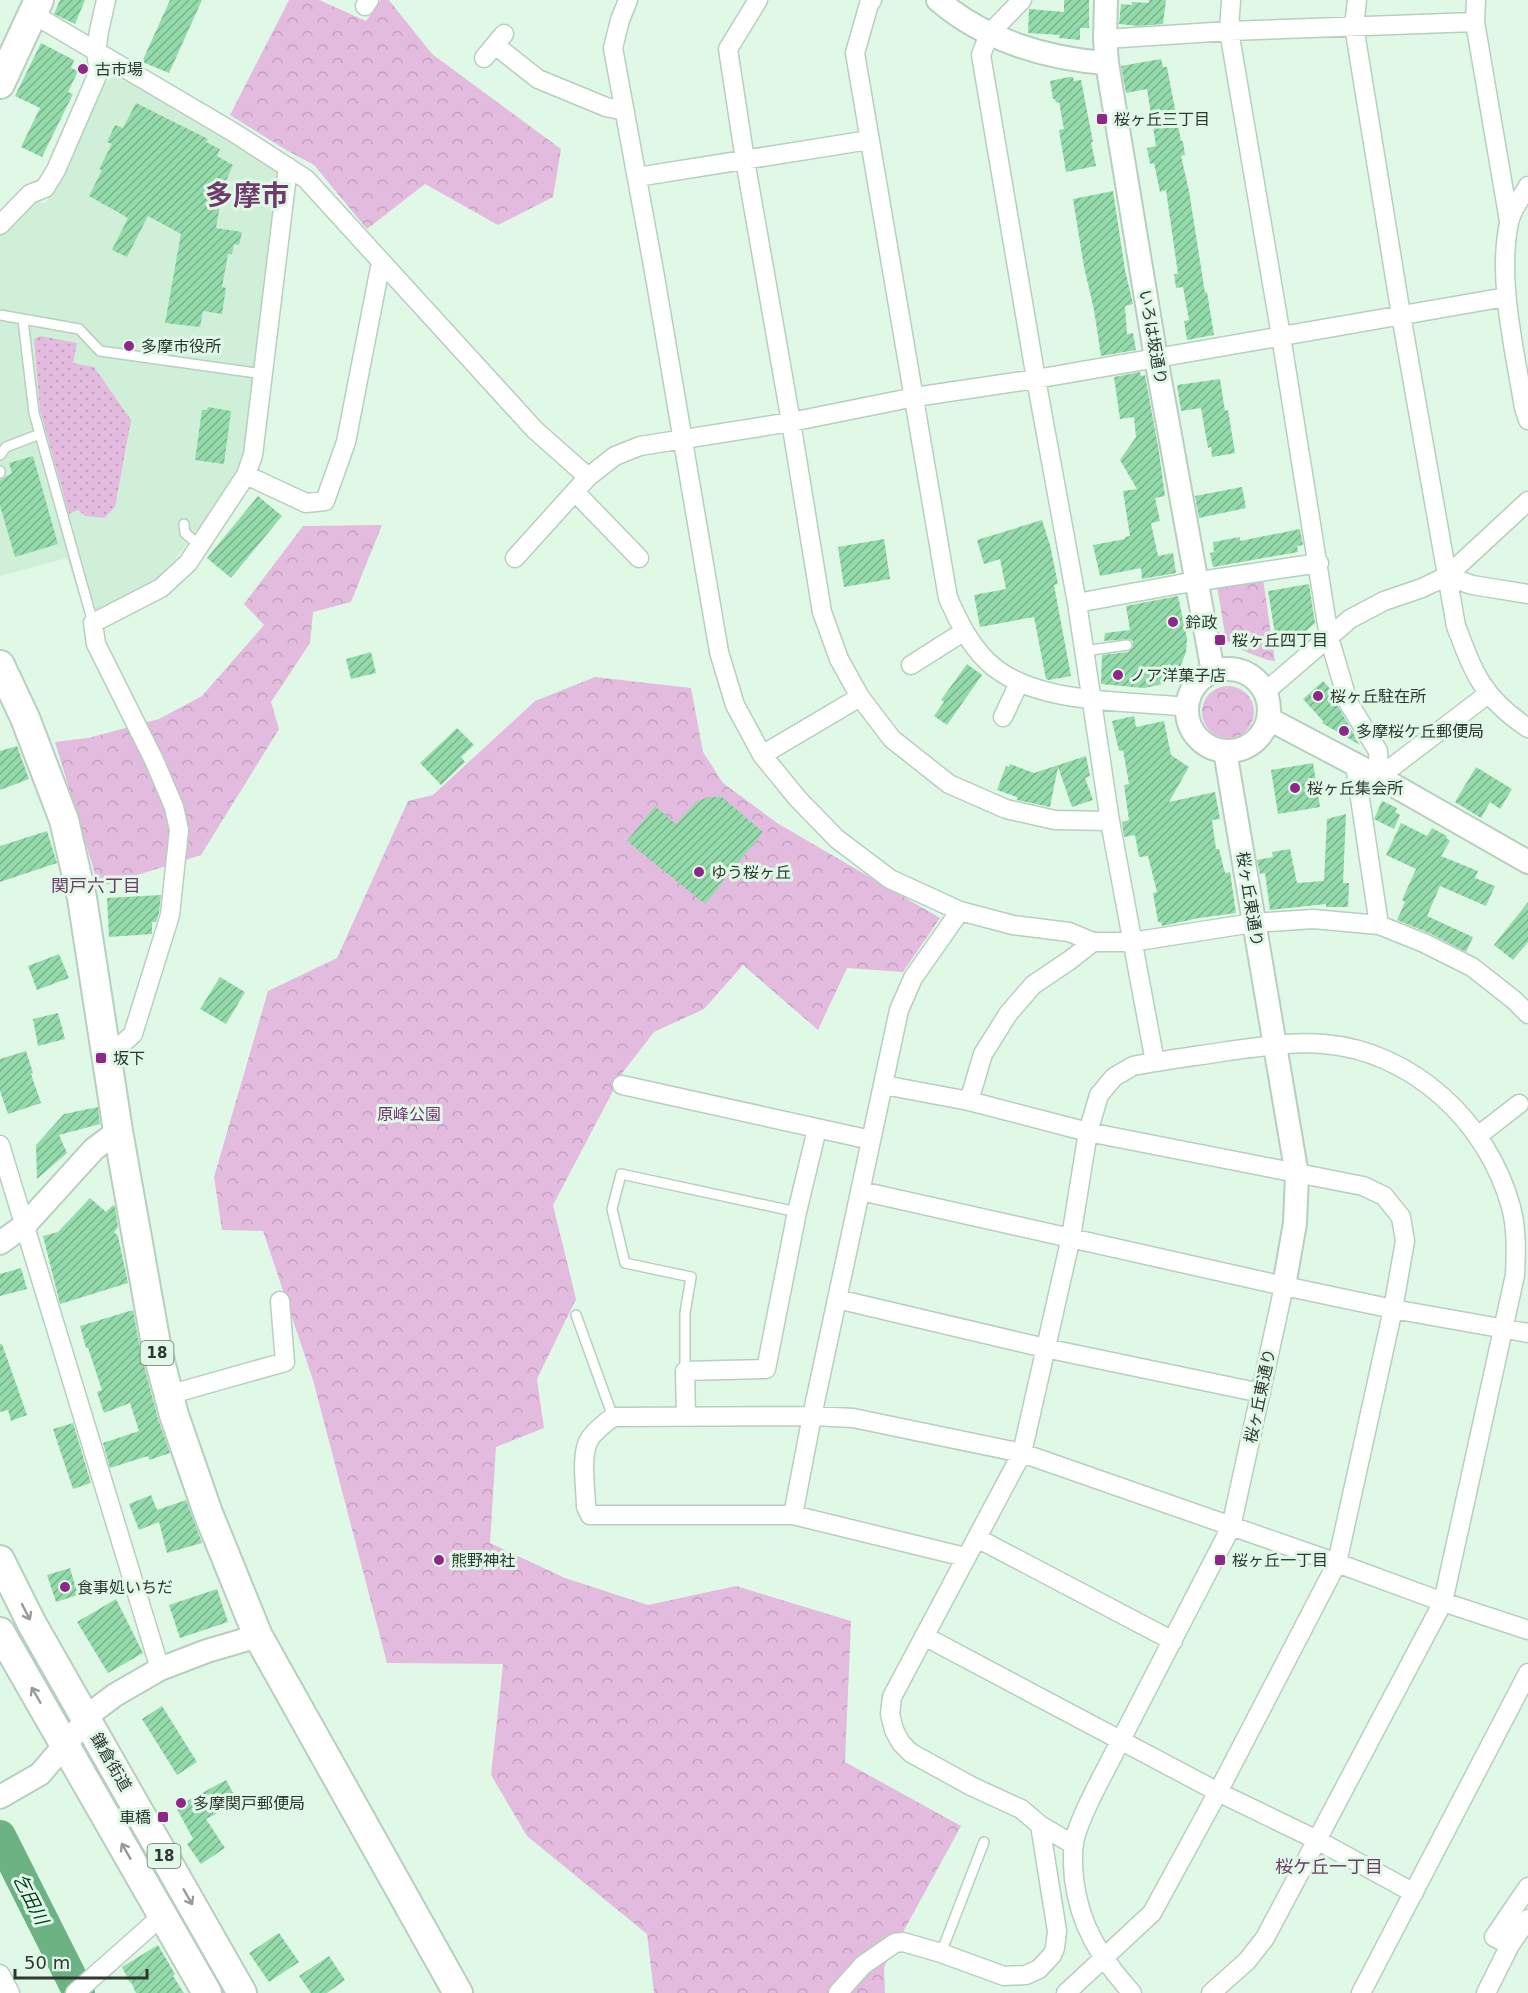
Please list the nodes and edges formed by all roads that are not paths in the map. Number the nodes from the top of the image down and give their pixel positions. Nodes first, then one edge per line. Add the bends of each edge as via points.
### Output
1 (106, 0) edge
2 (628, 0) edge
3 (758, 0) edge
4 (872, 0) edge
5 (938, 0) edge
6 (1022, 0) edge
7 (1106, 0) edge
8 (1231, 0) edge
9 (1357, 0) edge
10 (1476, 0) edge
11 (36, 7) edge
12 (1474, 22) junction
13 (1354, 26) junction
14 (1229, 31) junction
15 (989, 34) junction
16 (1105, 39) junction
17 (495, 46) dead end
18 (96, 53) junction
19 (1107, 63) junction
20 (0, 84) edge
21 (625, 111) junction
22 (869, 140) junction
23 (745, 160) junction
24 (288, 167) junction
25 (637, 177) junction
26 (1528, 186) edge
27 (1509, 221) junction
28 (0, 225) edge
29 (381, 262) junction
30 (1506, 297) junction
31 (0, 315) edge
32 (1401, 315) junction
33 (23, 320) junction
34 (1281, 336) junction
35 (1156, 358) junction
36 (263, 374) junction
37 (1036, 378) junction
38 (915, 397) junction
39 (1528, 420) edge
40 (791, 422) junction
41 (40, 434) junction
42 (683, 438) junction
43 (0, 454) edge
44 (246, 475) junction
45 (588, 477) junction
46 (575, 492) junction
47 (1528, 501) edge
48 (184, 524) dead end
49 (200, 546) junction
50 (515, 558) dead end
51 (639, 558) dead end
52 (1318, 563) junction
53 (1447, 576) junction
54 (1196, 581) junction
55 (1528, 594) edge
56 (1077, 603) junction
57 (93, 623) junction
58 (963, 632) junction
59 (1329, 637) junction
60 (1127, 645) dead end
61 (1084, 651) junction
62 (0, 665) edge
63 (910, 665) dead end
64 (1213, 672) junction
65 (1019, 683) junction
66 (1266, 692) junction
67 (1488, 694) junction
68 (860, 698) junction
69 (1092, 699) junction
70 (1187, 707) junction
71 (1003, 717) dead end
72 (1269, 719) junction
73 (1528, 728) edge
74 (1226, 751) junction
75 (762, 755) junction
76 (1355, 765) junction
77 (1379, 777) junction
78 (1110, 821) junction
79 (1528, 862) edge
80 (960, 911) junction
81 (1253, 924) junction
82 (1380, 925) junction
83 (1094, 942) junction
84 (1132, 942) junction
85 (1528, 1014) edge
86 (1274, 1044) junction
87 (106, 1058) junction
88 (1155, 1062) junction
89 (622, 1085) dead end
90 (884, 1085) junction
91 (969, 1101) junction
92 (1519, 1104) dead end
93 (817, 1129) junction
94 (118, 1131) junction
95 (1088, 1132) junction
96 (1479, 1135) junction
97 (871, 1140) junction
98 (0, 1145) edge
99 (1297, 1175) junction
100 (861, 1191) junction
101 (798, 1212) junction
102 (25, 1225) junction
103 (1071, 1238) junction
104 (0, 1243) edge
105 (1284, 1286) junction
106 (837, 1299) junction
107 (280, 1300) dead end
108 (1393, 1309) junction
109 (576, 1315) dead end
110 (1505, 1327) junction
111 (1528, 1333) edge
112 (1046, 1347) junction
113 (685, 1371) junction
114 (1261, 1393) junction
115 (168, 1395) junction
116 (686, 1416) junction
117 (812, 1416) junction
118 (613, 1417) junction
119 (1022, 1453) junction
120 (793, 1515) junction
121 (1231, 1527) junction
122 (977, 1538) junction
123 (965, 1557) junction
124 (0, 1560) edge
125 (1337, 1563) junction
126 (1443, 1602) junction
127 (1528, 1630) edge
128 (258, 1636) junction
129 (924, 1636) junction
130 (1, 1638) edge
131 (1173, 1641) junction
132 (160, 1669) junction
133 (1528, 1673) edge
134 (86, 1719) junction
135 (1120, 1740) junction
136 (65, 1746) junction
137 (1218, 1792) junction
138 (7, 1793) edge
139 (1040, 1825) junction
140 (1317, 1840) junction
141 (984, 1842) dead end
142 (1074, 1845) junction
143 (1528, 1887) edge
144 (1414, 1893) junction
145 (163, 1915) junction
146 (1528, 1919) edge
147 (1510, 1945) junction
148 (941, 1953) junction
149 (1103, 1960) junction
150 (0, 1974) edge
151 (10, 1993) edge
152 (75, 1993) edge
153 (207, 1993) edge
154 (243, 1993) edge
155 (458, 1993) edge
156 (838, 1993) edge
157 (1066, 1993) edge
158 (1131, 1993) edge
159 (1211, 1993) edge
160 (1361, 1993) edge
161 (1486, 1993) edge

1 - 18 street
2 - 21 street via 614,48
3 - 23 street via 728,49
4 - 22 street via 855,53
5 - 15 street
6 - 15 street
7 - 16 street, いろは坂通り
8 - 14 street
9 - 13 street
10 - 12 street
11 - 18 street
11 - 20 main road
12 - 13 street
12 - 27 street
13 - 14 street
13 - 32 street
14 - 16 street
14 - 34 street
15 - 19 street via 1068,59
15 - 37 street via 981,55
16 - 19 street, いろは坂通り
17 - 21 street via 538,79
18 - 24 street
18 - 28 street via 99,71 56,170 45,188 30,194
19 - 35 street, いろは坂通り
21 - 25 street
22 - 23 street
22 - 38 street
23 - 25 street
23 - 40 street
24 - 29 street via 306,179
24 - 36 street
25 - 42 street
26 - 27 street
27 - 30 street
29 - 44 street via 346,442 325,501 306,502
29 - 45 street via 535,430
30 - 32 street
30 - 39 street
31 - 33 lane
32 - 34 street
32 - 53 street
33 - 36 lane via 79,329 100,351
33 - 41 lane
34 - 35 street
34 - 52 street
35 - 37 street
35 - 54 street, いろは坂通り
36 - 44 street via 253,455
37 - 38 street
37 - 56 street
38 - 40 street
38 - 58 street via 948,598
40 - 42 street
40 - 68 street via 822,612 839,659
41 - 43 lane via 6,447
41 - 57 lane
42 - 45 street via 640,446 615,456
42 - 75 street via 719,652 735,705
44 - 49 street
45 - 46 street
46 - 50 street
46 - 51 street
47 - 53 street
48 - 49 lane via 185,534
49 - 57 street via 162,588
52 - 54 street
52 - 59 street
53 - 55 street via 1472,585
53 - 59 street via 1350,619
53 - 67 street via 1456,626 1472,668
54 - 56 street
54 - 64 street, いろは坂通り
56 - 61 street
57 - 87 street via 96,644 154,760 174,807 179,830 171,915 137,1023 133,1034
58 - 63 street
58 - 65 street via 986,661
59 - 66 street
59 - 77 street via 1348,702 1378,751
60 - 61 lane
61 - 69 street
62 - 87 main road, 18 via 64,820 82,898
64 - 66 street via 1238,670 1250,675
64 - 70 street via 1196,685
65 - 69 street
65 - 71 street
66 - 72 street
67 - 73 street
67 - 77 street
68 - 75 street
68 - 78 street via 892,739 949,784 1006,809 1055,820
69 - 70 street
69 - 78 street
70 - 74 street via 1194,732 1202,742
72 - 74 street via 1248,746
72 - 76 street
74 - 81 street, 桜ヶ丘東通り
75 - 80 street via 837,839 890,879
76 - 77 street
76 - 82 street
77 - 79 street
78 - 84 street
80 - 83 street via 1012,926 1069,932
80 - 90 street via 913,978 900,1010
81 - 82 street via 1313,919
81 - 84 street
81 - 86 street, 桜ヶ丘東通り
82 - 85 street via 1472,967
83 - 84 street
83 - 91 street via 1032,985 1008,1014 983,1054
84 - 88 street
86 - 88 street
86 - 96 street via 1360,1049 1399,1065 1437,1091
86 - 99 street, 桜ヶ丘東通り
87 - 94 main road, 18
88 - 95 street via 1133,1066 1114,1077 1099,1095
89 - 93 street
90 - 91 street
90 - 97 street
91 - 95 street
92 - 96 street
93 - 97 street
93 - 101 street
94 - 102 street via 94,1149
94 - 115 main road, 18
95 - 99 street
95 - 103 street
96 - 110 street via 1512,1208 1515,1275
97 - 100 street
98 - 102 street
99 - 105 street, 桜ヶ丘東通り via 1295,1222
99 - 108 street via 1363,1186 1384,1196 1401,1217 1405,1241
100 - 103 street
100 - 106 street
101 - 113 street via 766,1370
101 - 113 lane via 621,1174 612,1209 625,1263 691,1277 685,1313
102 - 104 street
102 - 132 street
103 - 105 street
103 - 112 street
105 - 108 street
105 - 114 street, 桜ヶ丘東通り
106 - 112 street
106 - 117 street
107 - 115 street via 285,1362
108 - 110 street
108 - 125 street
109 - 118 lane
110 - 111 street
110 - 126 street
112 - 114 street
112 - 119 street
113 - 116 street
114 - 121 street, 桜ヶ丘東通り
115 - 128 main road, 18 via 208,1513
116 - 117 street
116 - 118 street
117 - 119 street via 853,1418
117 - 120 street
118 - 120 street via 589,1440 585,1456 586,1507 590,1515
119 - 121 street
119 - 122 street
120 - 123 street
121 - 125 street
121 - 131 street, 桜ヶ丘東通り
122 - 123 street
122 - 131 street
123 - 129 street
124 -> 134 main road, 鎌倉街道 / 18
125 - 126 street
125 - 137 street
126 - 127 street
126 - 140 street
128 - 132 street
128 - 155 main road, 18
129 - 135 street
129 - 139 street via 890,1705 901,1743 935,1767 1021,1809
136 -> 130 main road, 鎌倉街道 / 18
131 - 135 street, 桜ヶ丘東通り
132 - 134 street via 104,1703
133 - 144 street
134 - 136 street
134 -> 154 main road, 鎌倉街道 / 18
135 - 137 street
135 - 142 street, 桜ヶ丘東通り via 1082,1816
136 - 138 street via 40,1774
145 -> 136 main road, 鎌倉街道 / 18
137 - 140 street
137 - 149 street via 1152,1913
139 - 142 street
139 - 148 street via 1057,1931 1055,1948 1048,1960 1026,1975 1004,1976
140 - 144 street
140 - 159 street via 1265,1938 1247,1961
141 - 148 lane
142 - 149 street, 桜ヶ丘東通り via 1078,1905
143 - 147 street via 1494,1937
144 - 160 street
145 - 152 street
145 - 153 main road, 鎌倉街道 / 18
146 - 147 street
147 - 161 street
148 - 156 street via 895,1943 863,1965
149 - 157 street
149 - 158 street, 桜ヶ丘東通り
150 - 151 street

